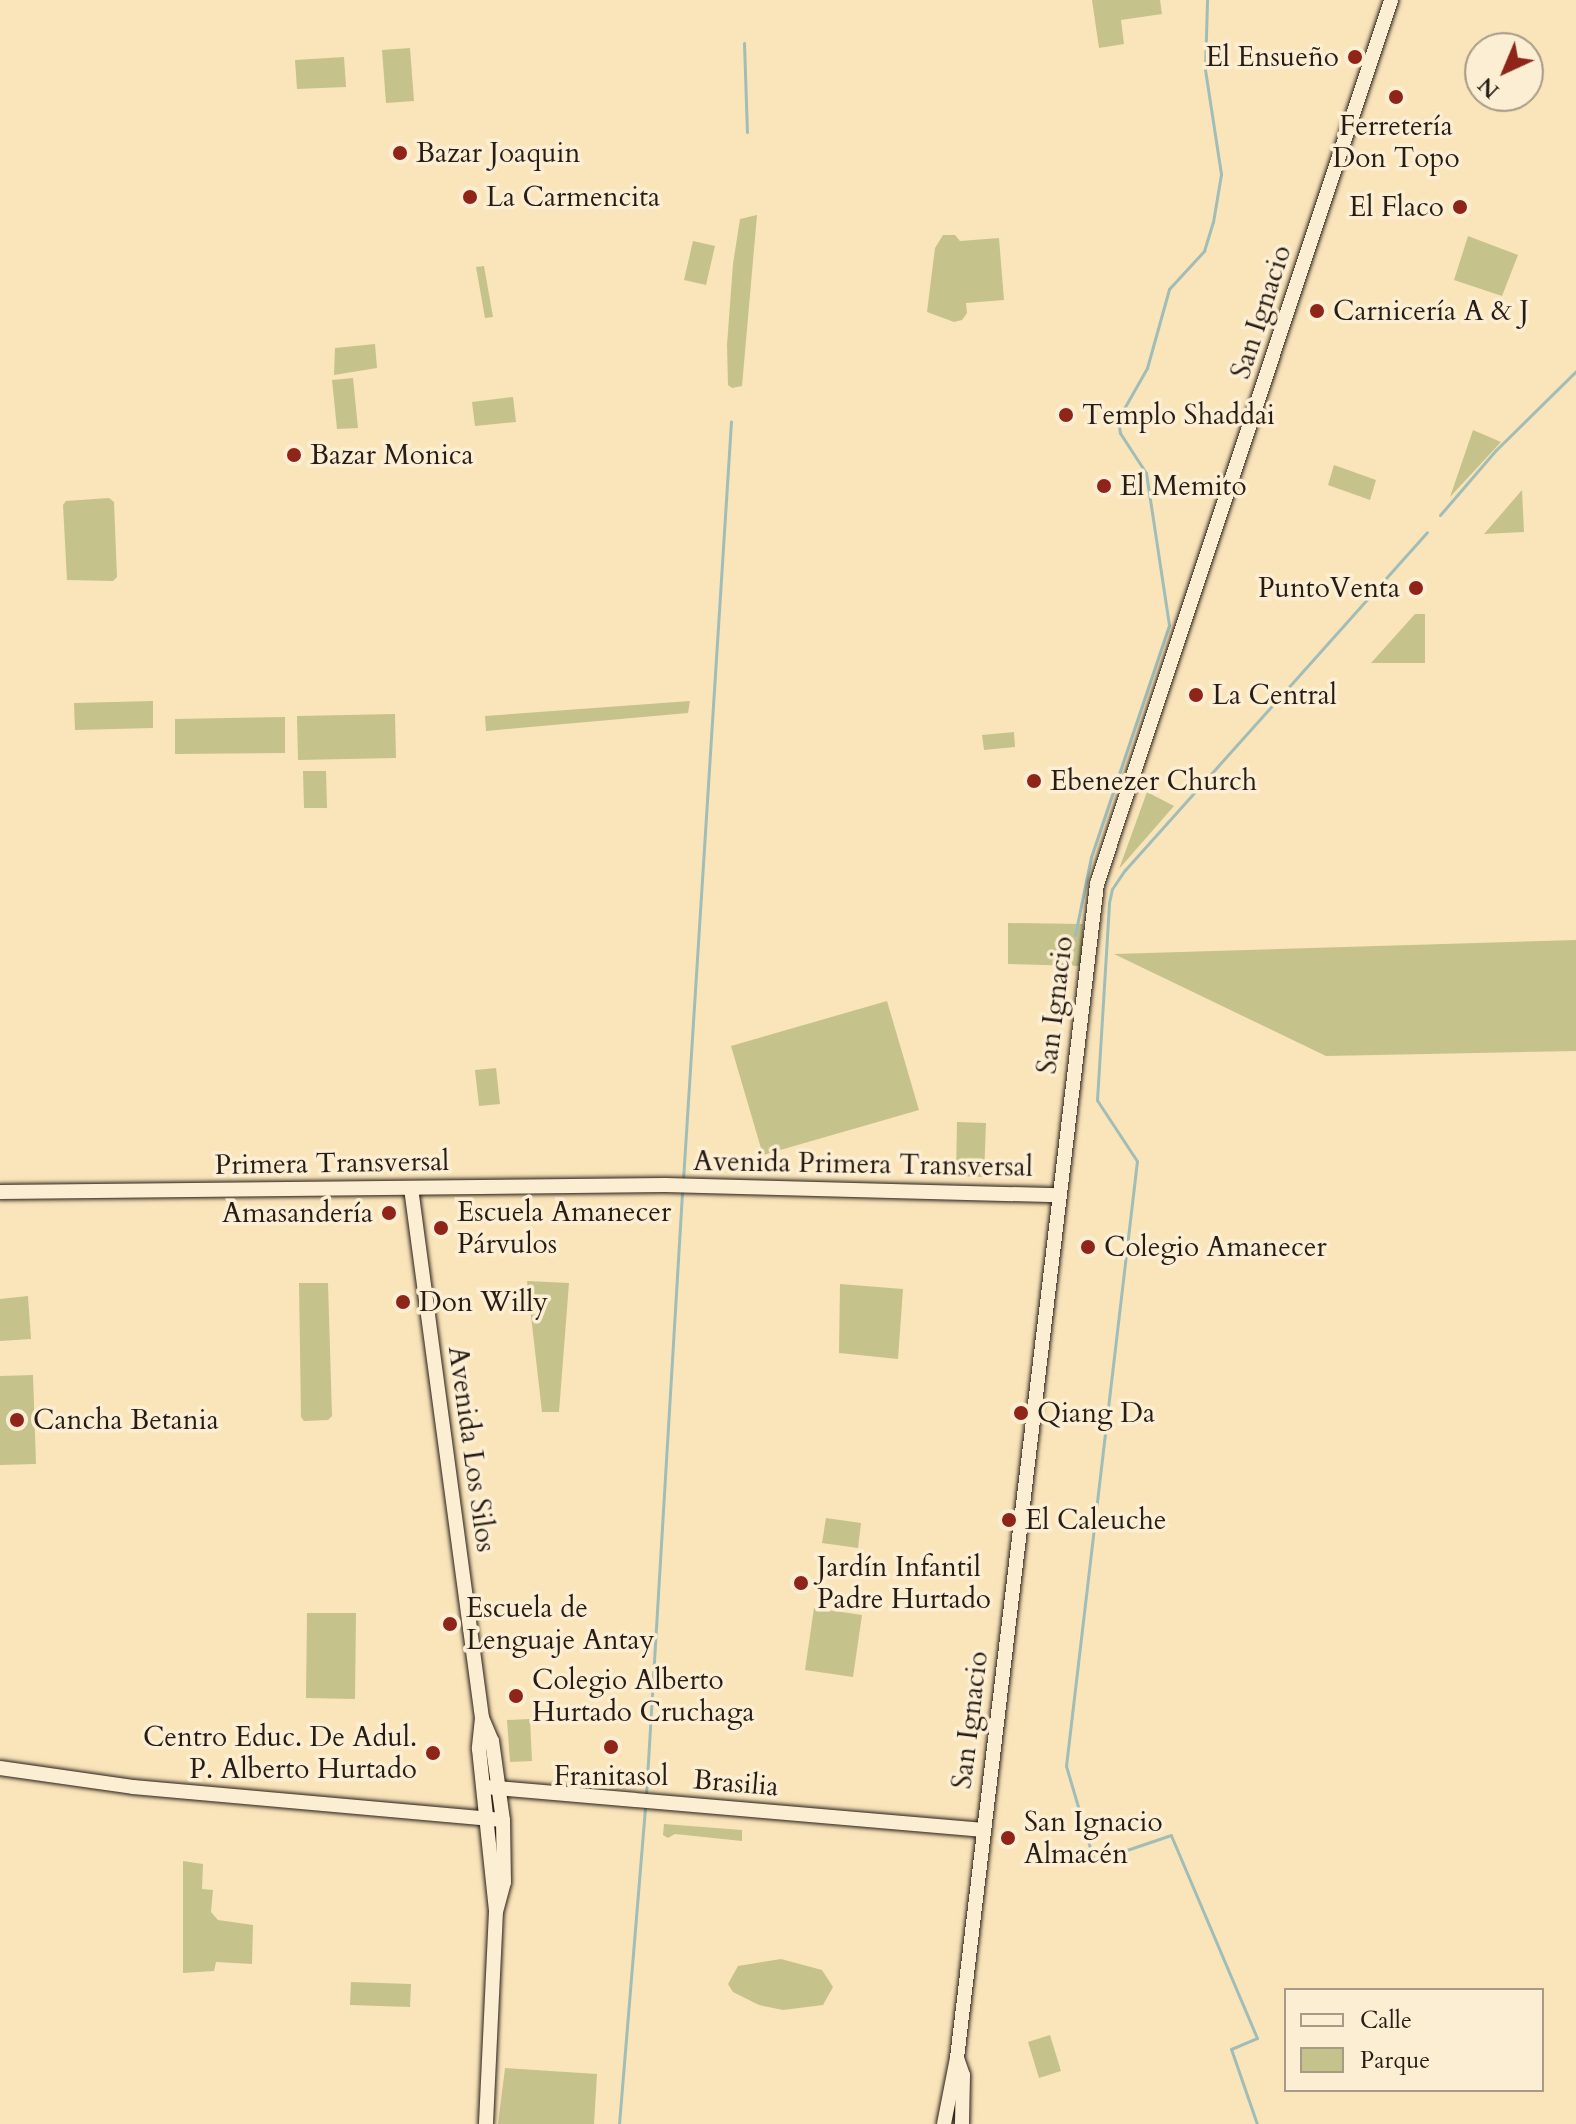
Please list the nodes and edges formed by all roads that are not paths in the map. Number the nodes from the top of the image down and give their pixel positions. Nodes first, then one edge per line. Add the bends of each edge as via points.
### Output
1 (1391, 0) edge
2 (677, 1185) joint
3 (411, 1188) junction
4 (0, 1192) edge
5 (1059, 1195) junction
6 (0, 1768) edge
7 (492, 1788) junction
8 (496, 1819) junction
9 (984, 1830) junction
10 (957, 2058) junction
11 (486, 2124) edge
12 (944, 2124) edge
13 (962, 2124) edge

1 - 5 main road, San Ignacio via 1101,869
2 - 3 main road, Primera Transversal
2 - 5 main road, Avenida Primera Transversal
3 - 4 main road, Primera Transversal
3 - 7 main road, Avenida Los Silos via 482,1718 492,1741
5 - 9 main road, San Ignacio
6 - 8 main road via 133,1787
7 - 8 main road, Avenida Los Silos
7 - 9 main road, Brasilia
8 - 11 main road, Avenida Los Silos
9 - 10 main road, San Ignacio
10 - 12 main road
10 - 13 main road via 963,2075

